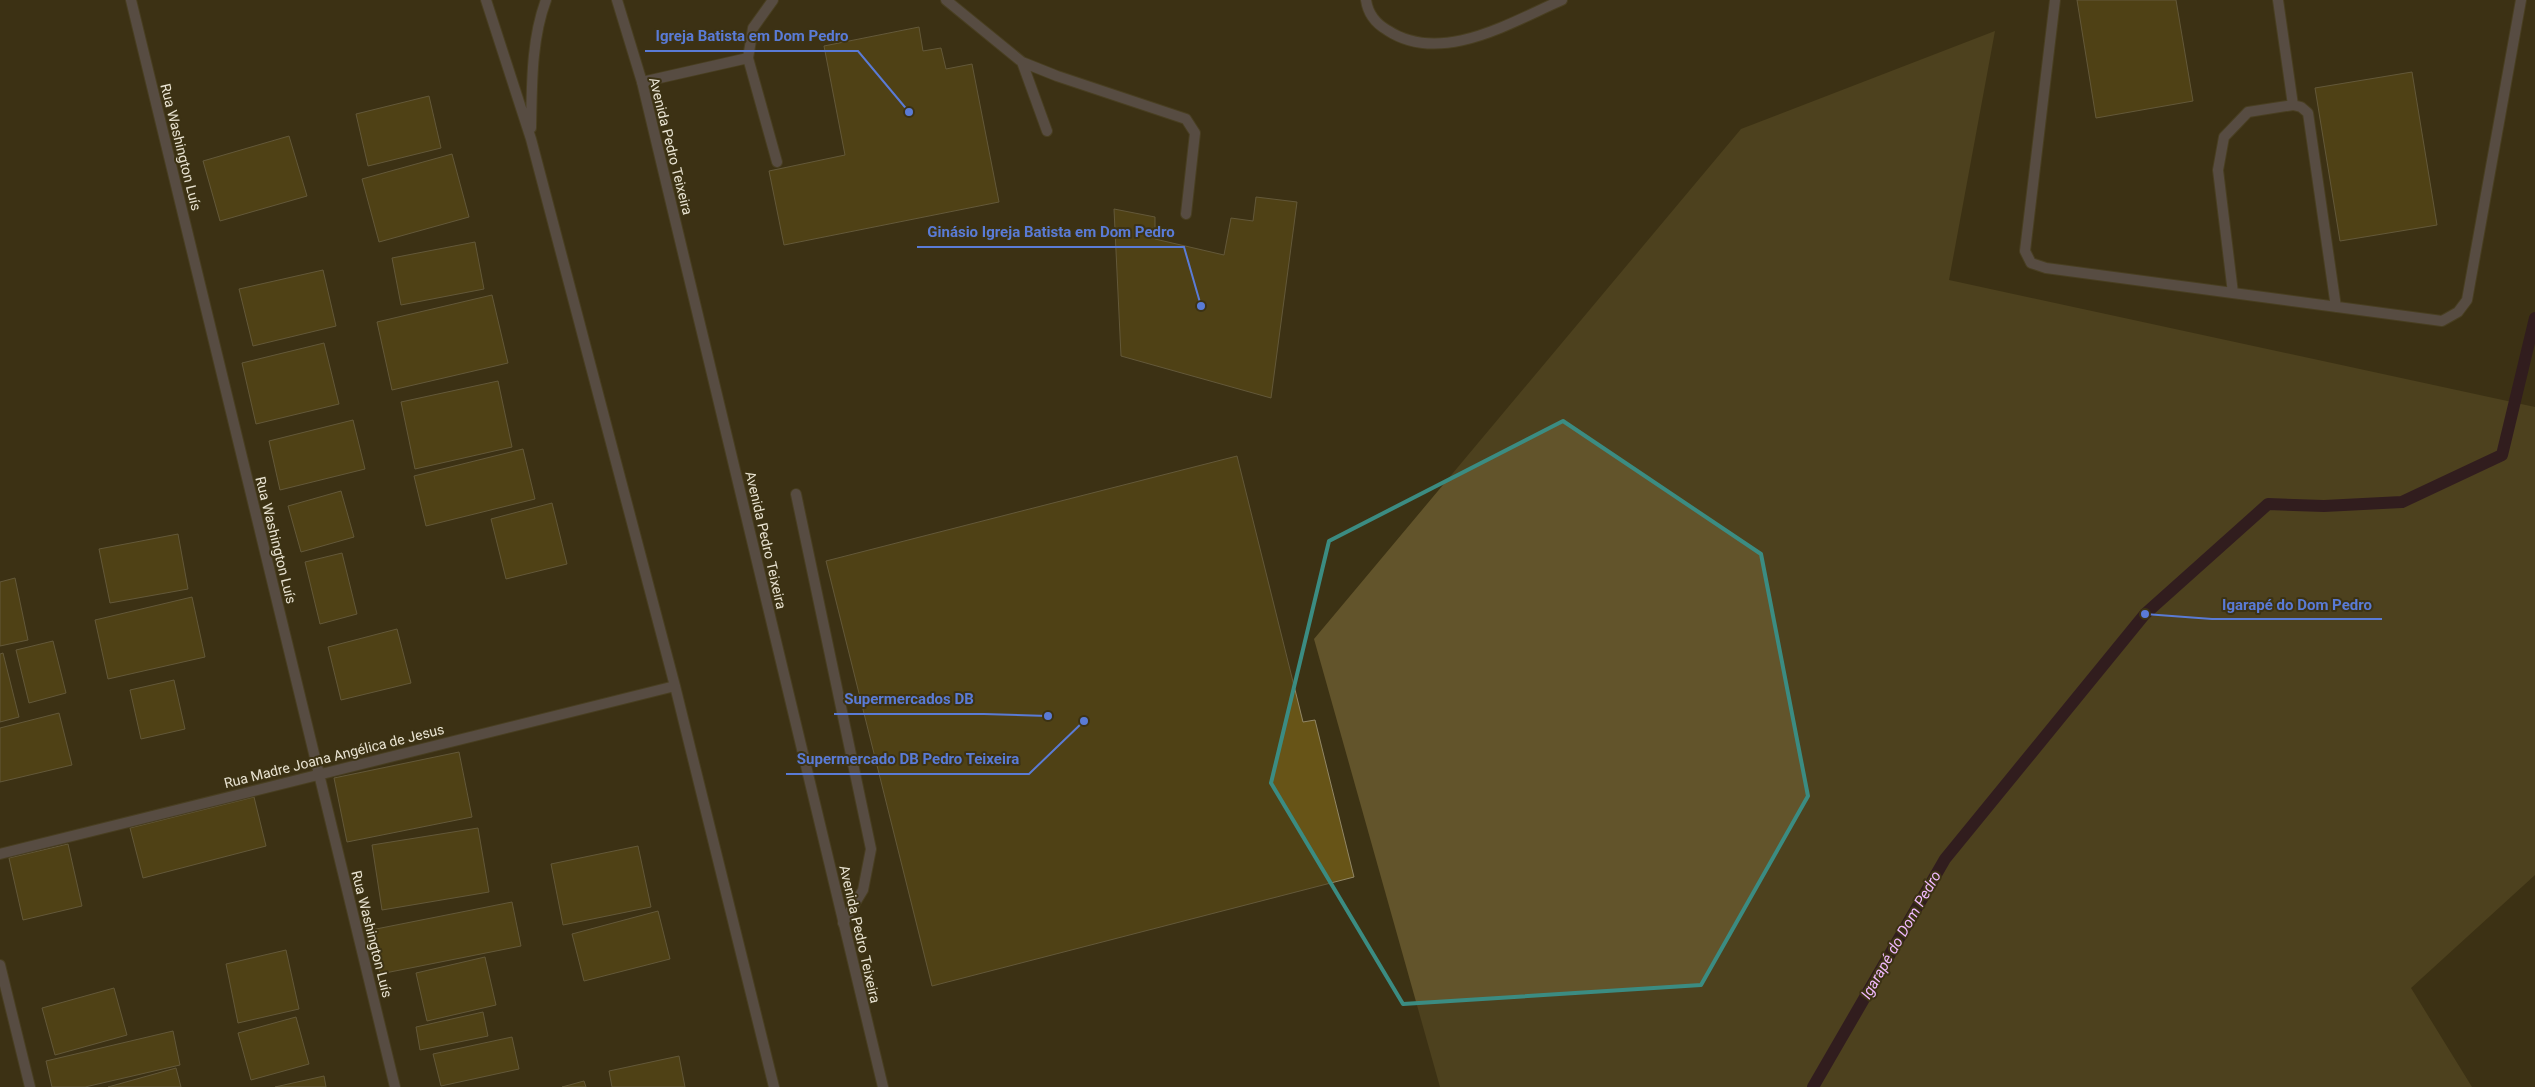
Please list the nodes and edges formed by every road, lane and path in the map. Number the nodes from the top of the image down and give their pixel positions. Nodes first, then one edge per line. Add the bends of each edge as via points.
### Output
1 (131, 0) edge
2 (486, 0) edge
3 (546, 0) edge
4 (617, 0) edge
5 (773, 0) edge
6 (946, 0) edge
7 (1366, 0) edge
8 (1562, 0) edge
9 (2055, 0) edge
10 (2278, 0) edge
11 (2521, 0) edge
12 (748, 58) junction
13 (1022, 62) junction
14 (642, 82) junction
15 (2293, 105) junction
16 (1047, 131) dead end
17 (531, 139) junction
18 (777, 162) dead end
19 (1186, 214) dead end
20 (2233, 293) junction
21 (2336, 306) junction
22 (796, 494) dead end
23 (675, 686) junction
24 (318, 774) junction
25 (0, 854) edge
26 (843, 923) junction
27 (0, 965) edge
28 (30, 1087) edge
29 (395, 1087) edge
30 (774, 1087) edge
31 (882, 1087) edge

1 - 24 street, Rua Washington Luís
2 - 17 street
3 - 17 street via 532,78
4 - 14 street, Avenida Pedro Teixeira
5 - 12 street via 753,28
6 - 13 street
7 - 8 street via 1376,23 1394,35 1419,42 1448,44 1480,35
9 - 20 street via 2025,251 2031,263 2046,268
10 - 15 street
11 - 21 street via 2467,300 2458,312 2442,321
12 - 14 street
12 - 18 street
13 - 16 street
13 - 19 street via 1186,120 1195,133
14 - 26 street, Avenida Pedro Teixeira
15 - 20 street via 2248,112 2224,137 2218,170
15 - 21 street via 2308,113
17 - 23 street
20 - 21 street
22 - 26 street via 871,849 863,890
23 - 24 street, Rua Madre Joana Angélica de Jesus
23 - 30 street
24 - 25 street, Rua Madre Joana Angélica de Jesus
24 - 29 street, Rua Washington Luís
26 - 31 street, Avenida Pedro Teixeira
27 - 28 street

